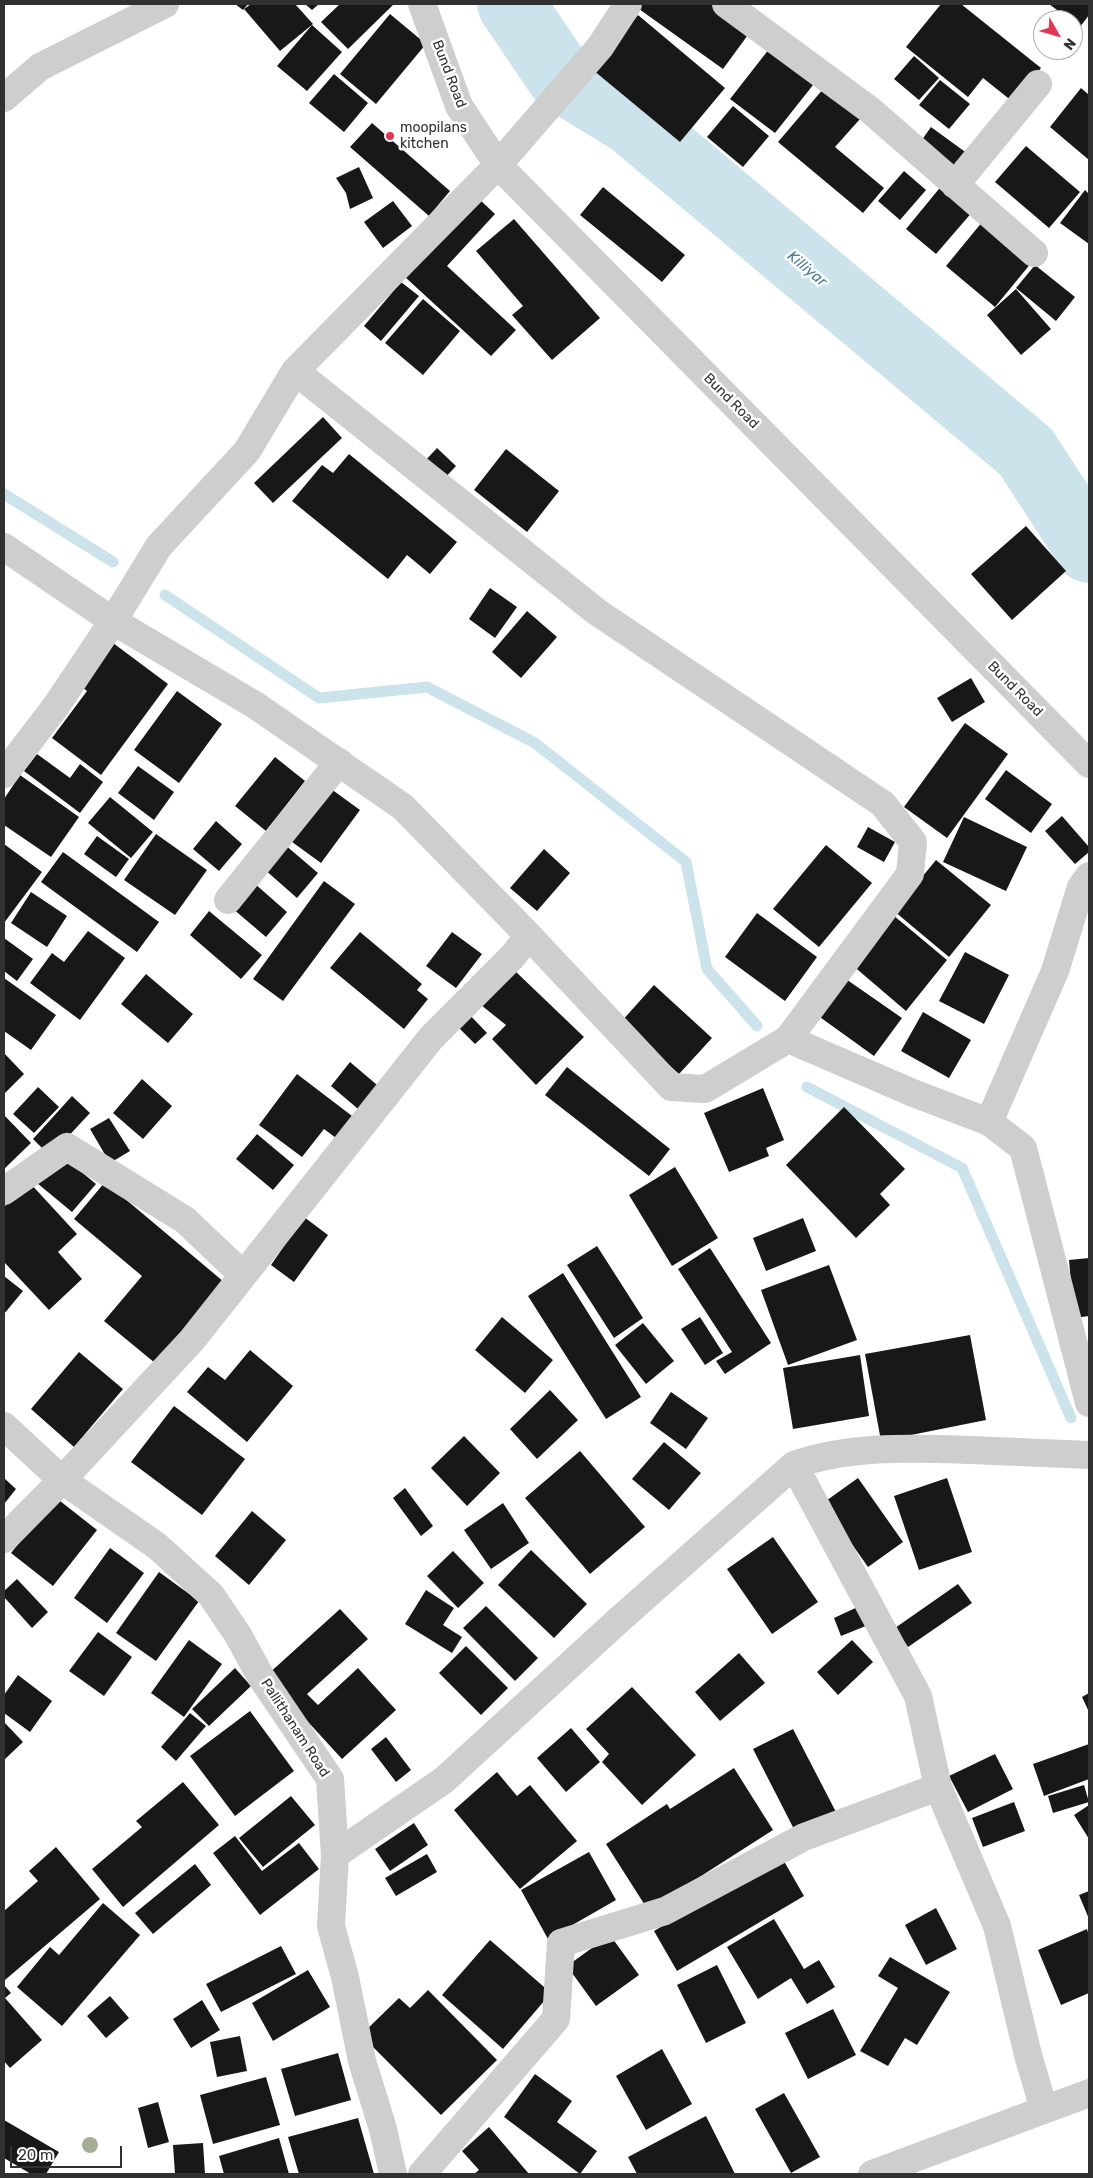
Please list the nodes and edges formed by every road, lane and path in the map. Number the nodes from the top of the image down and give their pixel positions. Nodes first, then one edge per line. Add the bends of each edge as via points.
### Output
1 (165, 4) edge
2 (422, 4) edge
3 (628, 4) edge
4 (726, 4) edge
5 (1038, 84) dead end
6 (4, 98) edge
7 (498, 165) junction
8 (954, 185) junction
9 (1034, 253) dead end
10 (295, 371) junction
11 (4, 547) edge
12 (113, 622) junction
13 (340, 762) junction
14 (1089, 764) edge
15 (4, 774) edge
16 (1089, 876) edge
17 (228, 900) dead end
18 (529, 936) junction
19 (788, 1039) junction
20 (989, 1122) junction
21 (4, 1191) edge
22 (244, 1275) junction
23 (1089, 1404) edge
24 (4, 1426) edge
25 (1089, 1455) edge
26 (794, 1465) junction
27 (62, 1480) junction
28 (4, 1539) edge
29 (938, 1787) junction
30 (335, 1855) junction
31 (1089, 2093) edge
32 (1044, 2109) junction
33 (393, 2174) edge
34 (422, 2174) edge
35 (872, 2174) edge

1 - 6 street via 40,67
2 - 7 street, Bund Road via 459,106
3 - 7 street via 600,47
4 - 8 street via 870,110
5 - 8 street
7 - 10 street
7 - 14 street, Bund Road
8 - 9 street
10 - 12 street via 247,450 159,546
10 - 19 street via 597,612 883,804 913,842 910,874
11 - 12 street
12 - 13 street via 256,704
12 - 15 street via 56,706
13 - 17 street
13 - 18 street via 403,807
16 - 20 street via 1081,888 1056,971
18 - 19 street via 671,1087 705,1089
18 - 22 street via 431,1038
19 - 20 street
20 - 23 street via 1023,1148
21 - 22 street via 67,1147 186,1220
22 - 27 street via 192,1340
24 - 27 street, Pallithanam Road
25 - 26 street via 929,1448 854,1450
26 - 29 street via 918,1696
26 - 30 street via 444,1780
27 - 28 street
27 - 30 street, Pallithanam Road via 158,1546 211,1595 261,1677 330,1779
29 - 32 street via 996,1926
29 - 34 street via 804,1837 665,1910 561,1943 556,2019
30 - 33 street, Pallithanam Road via 331,1926
31 - 32 street
32 - 35 street

